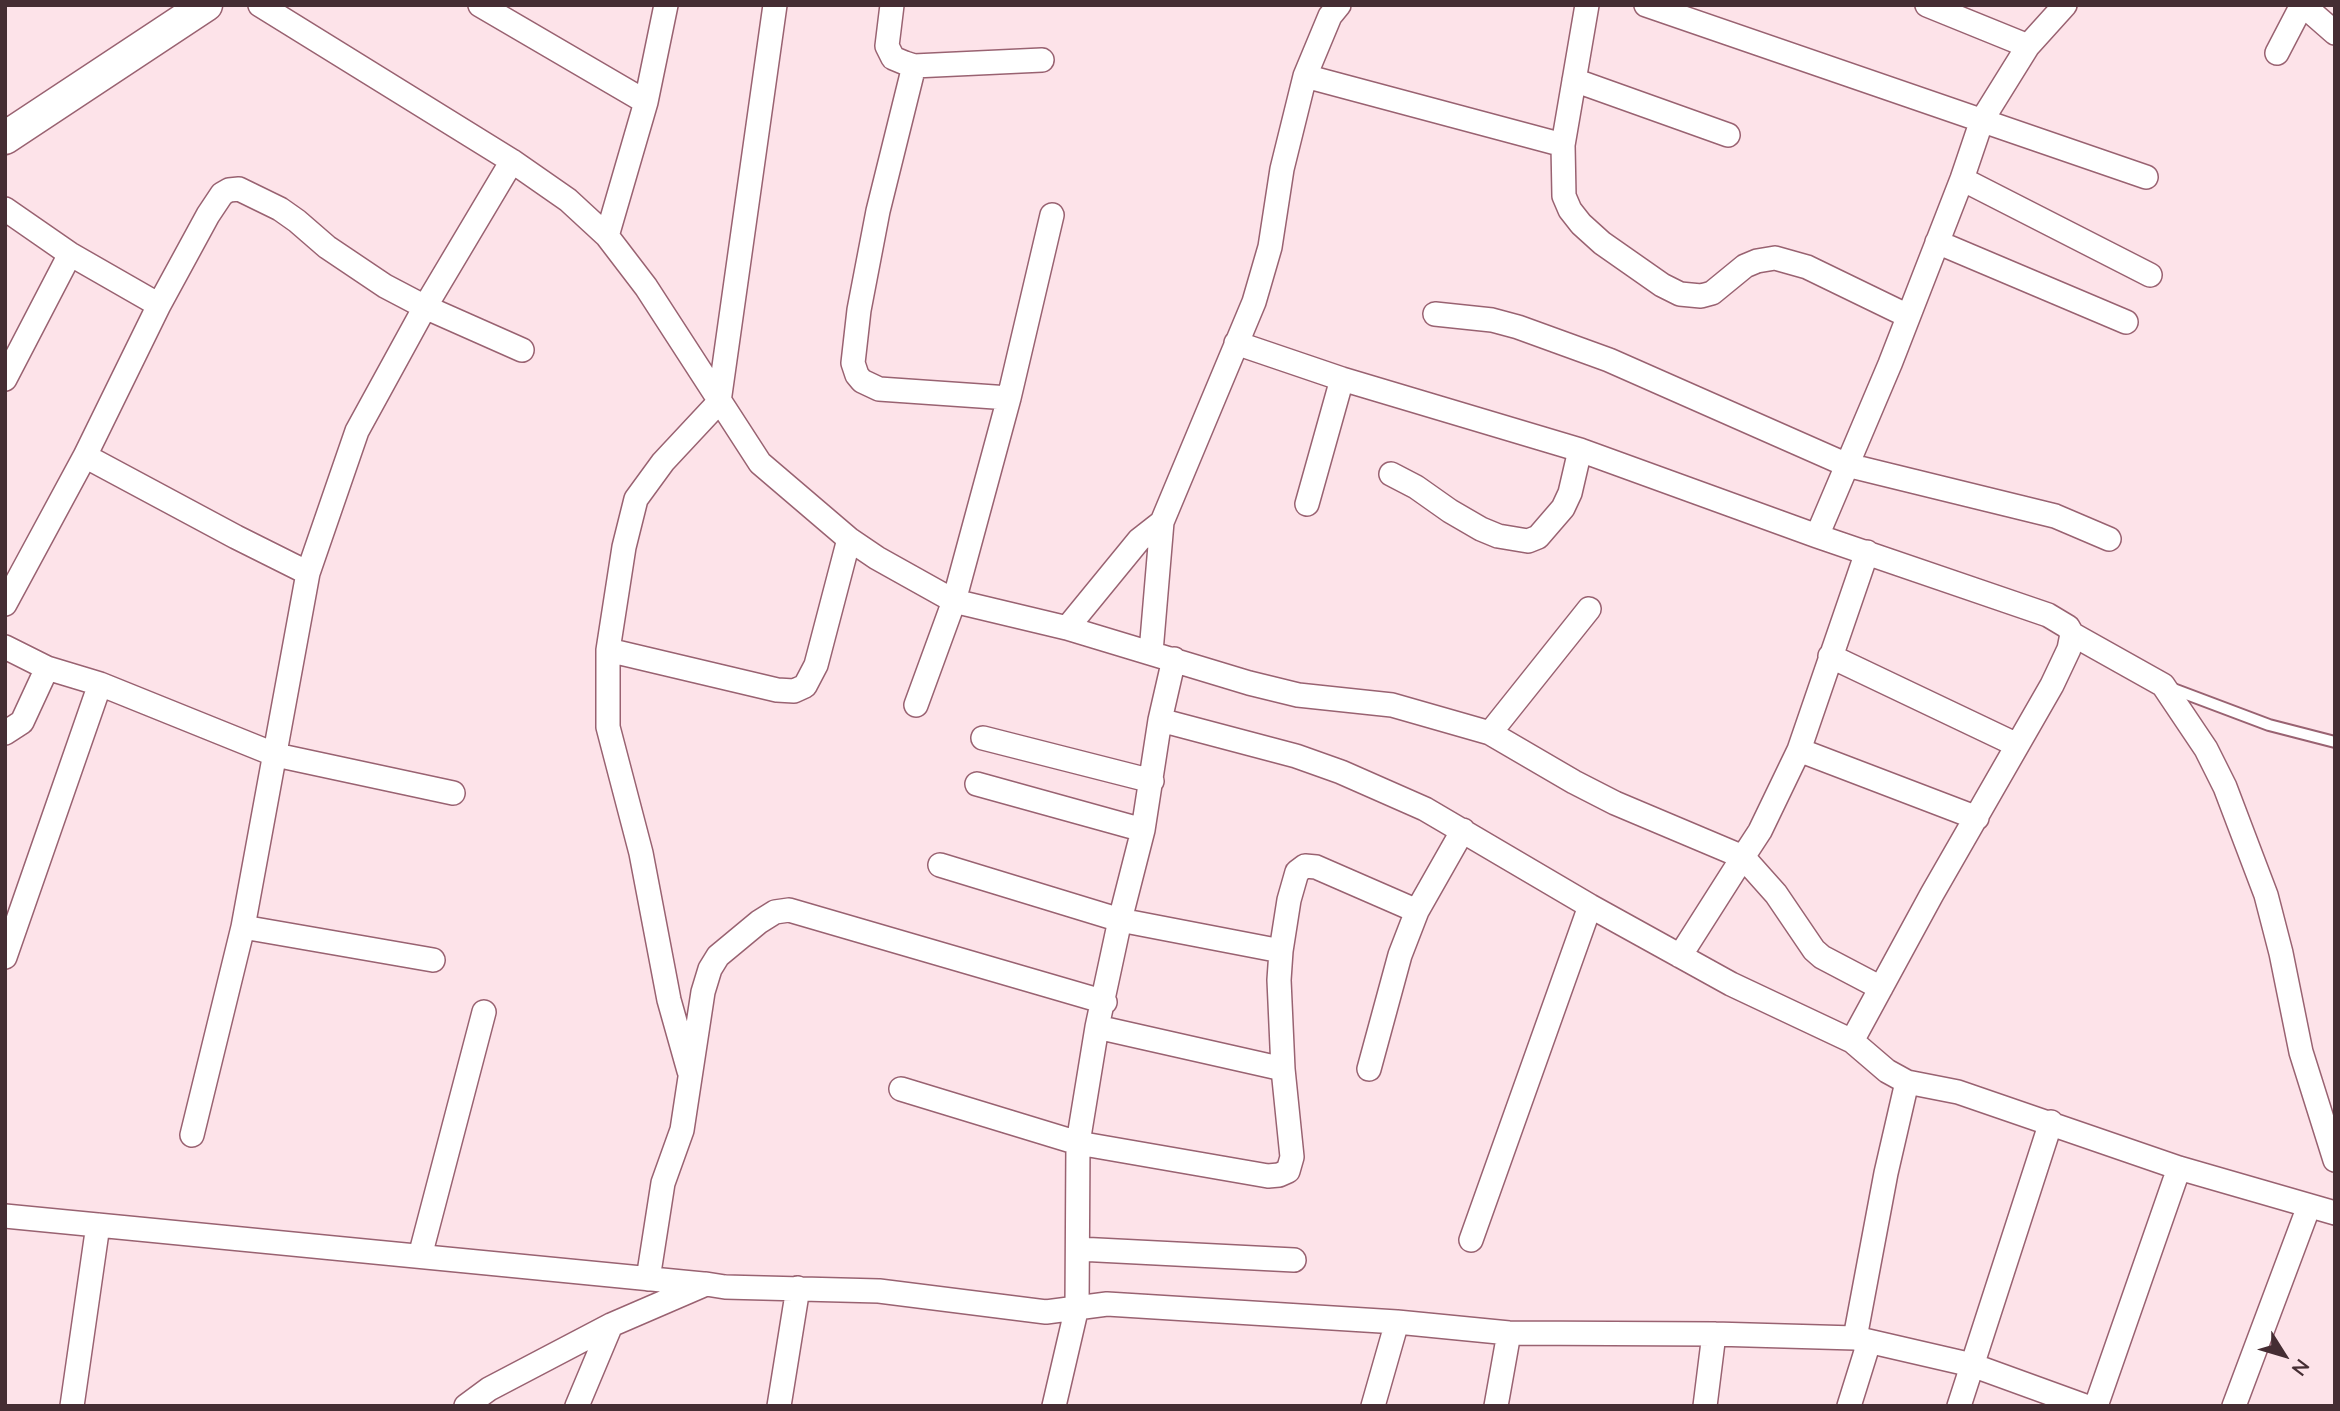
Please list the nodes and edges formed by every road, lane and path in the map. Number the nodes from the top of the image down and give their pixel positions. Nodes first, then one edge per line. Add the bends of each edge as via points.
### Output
1 (206, 5) edge
2 (260, 5) edge
3 (480, 5) edge
4 (666, 5) edge
5 (775, 5) edge
6 (892, 5) edge
7 (1339, 5) edge
8 (1587, 5) edge
9 (1646, 5) edge
10 (1927, 5) edge
11 (2065, 5) edge
12 (2302, 5) edge
13 (2335, 33) edge
14 (2028, 46) junction
15 (2277, 53) dead end
16 (1042, 60) dead end
17 (915, 66) junction
18 (1305, 76) junction
19 (1574, 80) junction
20 (646, 102) junction
21 (1982, 120) junction
22 (1728, 135) dead end
23 (5, 138) edge
24 (1563, 145) junction
25 (512, 161) junction
26 (2146, 177) dead end
27 (1962, 178) junction
28 (5, 209) edge
29 (1052, 215) dead end
30 (607, 236) junction
31 (1937, 242) junction
32 (71, 254) junction
33 (2150, 275) dead end
34 (159, 304) junction
35 (425, 307) junction
36 (1434, 314) dead end
37 (1908, 316) junction
38 (2126, 322) dead end
39 (1236, 344) junction
40 (522, 350) dead end
41 (5, 379) edge
42 (1342, 379) junction
43 (1009, 398) junction
44 (719, 402) junction
45 (1580, 450) junction
46 (85, 456) junction
47 (1847, 465) junction
48 (1391, 474) dead end
49 (1307, 504) dead end
50 (1161, 522) junction
51 (1817, 536) junction
52 (849, 539) junction
53 (2109, 539) dead end
54 (1867, 552) junction
55 (308, 573) junction
56 (954, 601) junction
57 (5, 604) edge
58 (1589, 609) dead end
59 (1067, 628) junction
60 (2072, 634) junction
61 (5, 648) edge
62 (608, 650) junction
63 (1151, 652) junction
64 (1830, 656) junction
65 (1174, 659) junction
66 (47, 668) junction
67 (100, 684) junction
68 (2163, 685) junction
69 (916, 705) dead end
70 (1160, 720) junction
71 (5, 733) edge
72 (1490, 733) junction
73 (983, 738) dead end
74 (2335, 742) edge
75 (2017, 745) junction
76 (1799, 750) junction
77 (276, 755) junction
78 (1152, 781) junction
79 (977, 784) dead end
80 (453, 793) dead end
81 (1977, 818) junction
82 (1143, 830) junction
83 (1463, 830) junction
84 (1743, 857) junction
85 (940, 865) dead end
86 (1590, 906) junction
87 (1417, 911) junction
88 (1121, 920) junction
89 (243, 927) junction
90 (1281, 951) junction
91 (1680, 956) junction
92 (5, 957) edge
93 (433, 960) dead end
94 (1881, 988) junction
95 (1105, 1002) junction
96 (484, 1012) dead end
97 (1097, 1027) junction
98 (1852, 1041) junction
99 (1283, 1069) junction
100 (1369, 1069) dead end
101 (690, 1071) junction
102 (1907, 1082) junction
103 (901, 1089) dead end
104 (2051, 1122) junction
105 (191, 1135) dead end
106 (1078, 1143) junction
107 (2335, 1160) edge
108 (2179, 1168) junction
109 (2309, 1206) junction
110 (2335, 1213) edge
111 (5, 1216) edge
112 (98, 1225) junction
113 (1472, 1240) dead end
114 (1078, 1249) junction
115 (420, 1256) junction
116 (1294, 1260) dead end
117 (648, 1279) junction
118 (706, 1284) junction
119 (798, 1288) junction
120 (1077, 1307) junction
121 (1397, 1322) junction
122 (611, 1325) junction
123 (1508, 1332) junction
124 (1714, 1334) junction
125 (1862, 1340) junction
126 (1972, 1365) junction
127 (72, 1406) edge
128 (466, 1406) edge
129 (577, 1406) edge
130 (779, 1406) edge
131 (1054, 1406) edge
132 (1373, 1406) edge
133 (1496, 1406) edge
134 (1705, 1406) edge
135 (1849, 1406) edge
136 (1959, 1406) edge
137 (2085, 1406) edge
138 (2096, 1406) edge
139 (2234, 1406) edge

1 - 23 main road
2 - 25 street
3 - 20 street
4 - 20 street
5 - 44 street
6 - 17 street via 887,46 893,58
7 - 18 street
8 - 19 street
9 - 21 street
10 - 14 street
11 - 14 street
12 - 13 street
12 - 15 street
14 - 21 street
16 - 17 street
17 - 43 street via 878,211 853,363 857,376 879,389
18 - 24 street
18 - 39 street via 1282,169 1270,247
19 - 22 street
19 - 24 street
20 - 30 street
21 - 26 street
21 - 27 street
24 - 37 street via 1564,196 1570,211 1602,243 1680,294 1712,293 1745,266 1776,258 1807,267
25 - 30 street via 568,200
25 - 35 street
27 - 31 street
27 - 33 street
28 - 32 street
29 - 43 street
30 - 44 street via 646,287
31 - 37 street
31 - 38 street
32 - 34 street
32 - 41 street
34 - 35 street via 222,194 239,189 280,209 350,263
34 - 46 street
35 - 40 street
35 - 55 street via 357,430
36 - 47 street via 1492,320 1609,360
37 - 47 street
39 - 42 street
39 - 50 street
42 - 45 street
42 - 49 street
43 - 56 street
44 - 52 street via 760,463
44 - 62 street via 663,462 636,499
45 - 48 street via 1563,508 1538,537 1528,541 1481,529
45 - 51 street
46 - 55 street
46 - 57 street
47 - 51 street
47 - 53 street via 2055,516
50 - 59 street via 1139,540
50 - 63 street
51 - 54 street
52 - 56 street
52 - 62 street via 816,664 805,686 777,690
54 - 60 street via 2048,615
54 - 64 street
55 - 77 street
56 - 59 street
56 - 69 street
58 - 72 street
59 - 63 street
60 - 68 street
60 - 75 street via 2052,685
61 - 66 street
62 - 101 street via 608,727 641,853 669,1000
63 - 65 street
64 - 75 street
64 - 76 street
65 - 70 street
65 - 72 street via 1298,695 1392,705
66 - 67 street
66 - 71 street via 22,722
67 - 77 street
67 - 92 street
68 - 74 lane via 2269,725
68 - 107 street via 2206,749 2225,787 2266,895 2301,1052
70 - 78 street
70 - 83 street via 1341,772
72 - 84 street via 1615,803
73 - 78 street
75 - 81 street
76 - 81 street
76 - 84 street
77 - 80 street
77 - 89 street
78 - 82 street
79 - 82 street
81 - 94 street
82 - 88 street
83 - 86 street
83 - 87 street
84 - 91 street
84 - 94 street via 1776,894 1814,950
85 - 88 street
86 - 91 street
86 - 113 street
87 - 90 street via 1305,866 1297,873 1289,900
87 - 100 street
88 - 90 street
88 - 95 street
89 - 93 street
89 - 105 street
90 - 99 street
91 - 98 street
94 - 98 street
95 - 97 street
95 - 101 street via 813,916 775,912 737,939 710,969
96 - 115 street
97 - 99 street
97 - 106 street
98 - 102 street
99 - 106 street via 1292,1157 1285,1173 1268,1176
101 - 117 street via 682,1130 663,1183
102 - 104 street via 1958,1092
102 - 125 street via 1886,1173
103 - 106 street
104 - 108 street
104 - 126 street
106 - 114 street
108 - 109 street
108 - 138 street
109 - 110 street
109 - 139 street
111 - 112 street
112 - 115 street
112 - 127 street
114 - 116 street
114 - 120 street
115 - 117 street
117 - 118 street
118 - 119 street
118 - 122 street
119 - 120 street via 879,1291 1046,1312
119 - 130 street
120 - 121 street via 1107,1304
120 - 131 street
121 - 123 street
121 - 132 street
122 - 128 street
122 - 129 street
123 - 124 street
123 - 133 street
124 - 125 street
124 - 134 street
125 - 126 street
125 - 135 street
126 - 136 street
126 - 137 street

